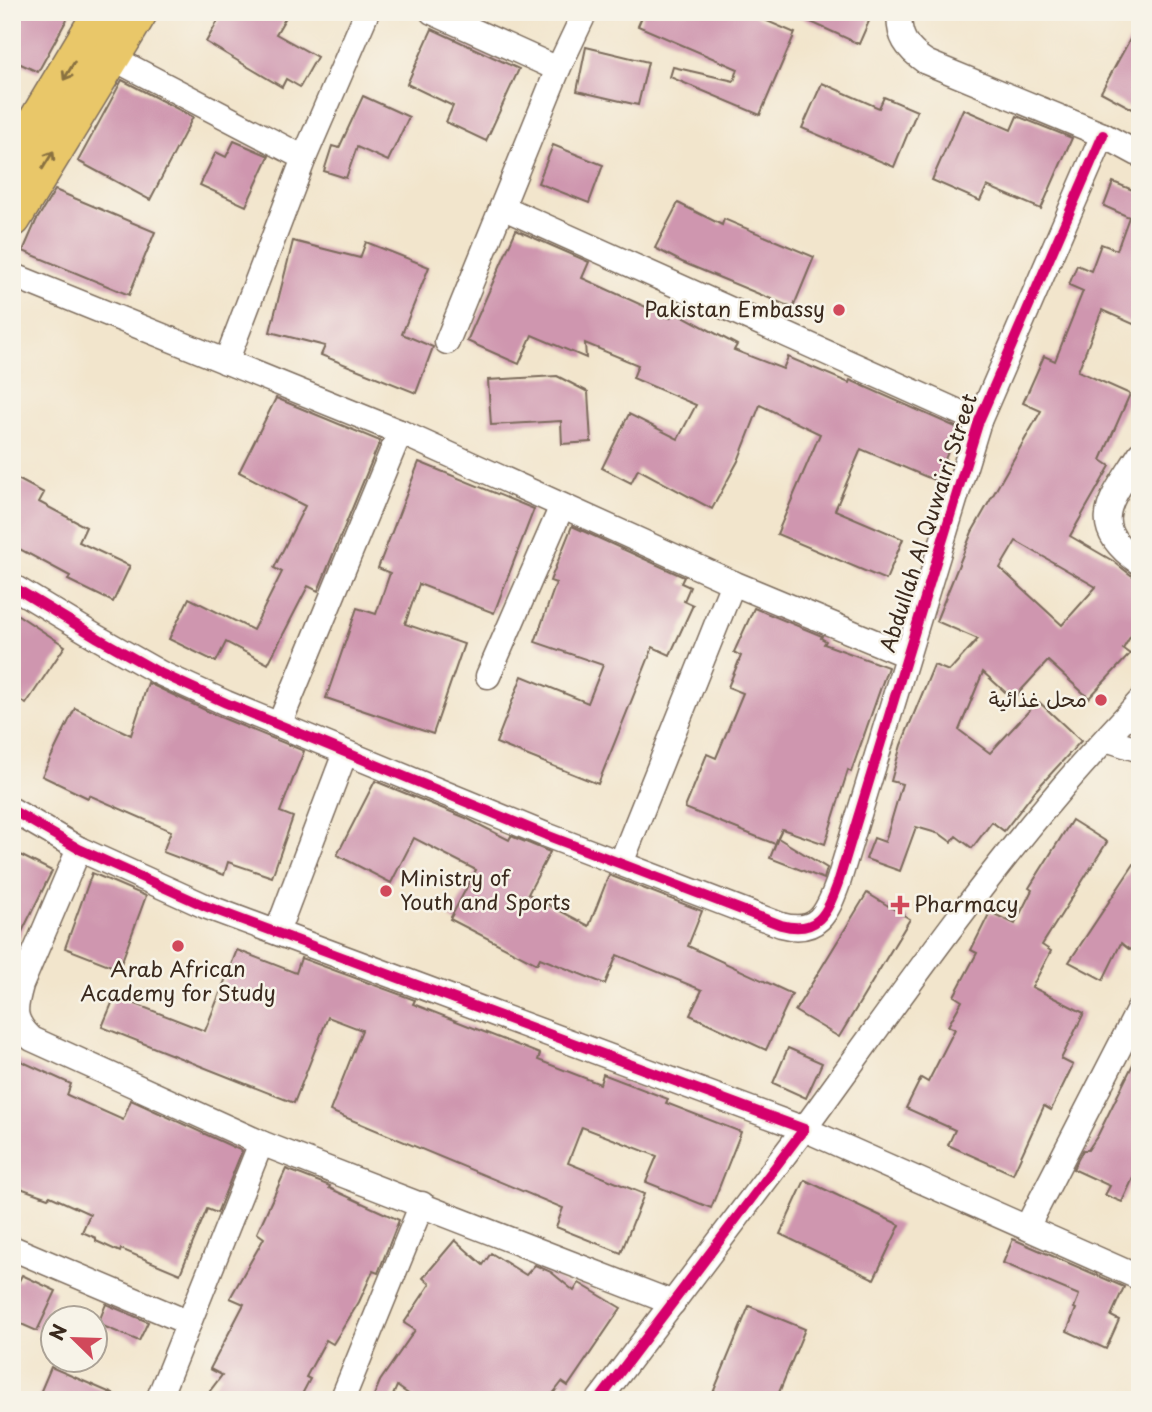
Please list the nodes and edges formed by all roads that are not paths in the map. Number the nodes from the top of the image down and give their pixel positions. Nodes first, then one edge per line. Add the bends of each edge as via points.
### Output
1 (103, 12) edge
2 (138, 12) edge
3 (367, 12) edge
4 (432, 12) edge
5 (585, 12) edge
6 (900, 12) edge
7 (111, 57) junction
8 (558, 69) junction
9 (1103, 135) junction
10 (1140, 155) edge
11 (304, 158) junction
12 (12, 164) edge
13 (502, 207) junction
14 (12, 218) edge
15 (12, 275) edge
16 (447, 342) dead end
17 (226, 362) junction
18 (979, 421) junction
19 (400, 432) junction
20 (1140, 454) edge
21 (562, 506) junction
22 (1140, 564) edge
23 (733, 583) junction
24 (12, 586) edge
25 (906, 655) junction
26 (488, 676) dead end
27 (1140, 701) edge
28 (279, 725) junction
29 (1106, 739) junction
30 (1140, 750) edge
31 (345, 753) junction
32 (12, 810) edge
33 (79, 849) junction
34 (621, 863) junction
35 (278, 932) junction
36 (1140, 1007) edge
37 (804, 1129) junction
38 (261, 1143) junction
39 (422, 1204) junction
40 (1027, 1227) junction
41 (12, 1248) edge
42 (1140, 1278) edge
43 (673, 1303) junction
44 (189, 1323) junction
45 (158, 1400) edge
46 (342, 1400) edge
47 (599, 1400) edge

1 -> 12 main road
2 - 7 main road
3 - 11 street
4 - 8 street
5 - 8 street
6 - 9 street via 901,37 911,52 926,62
7 - 11 street
14 -> 7 main road
8 - 13 street
9 - 10 street
9 - 18 street, Abdullah Al Quwairi Street
11 - 17 street
13 - 16 street
13 - 18 street
15 - 17 street
17 - 19 street
18 - 25 street, Abdullah Al Quwairi Street
19 - 21 street
19 - 28 street
20 - 22 street via 1116,492 1106,520 1121,551
21 - 23 street
21 - 26 street
23 - 25 street
23 - 34 street
24 - 28 street via 160,673
25 - 34 street, Abdullah Al Quwairi Street via 838,883 819,921 796,929 782,925
27 - 29 street
28 - 31 street
29 - 30 street
29 - 37 street via 950,928
31 - 34 street
31 - 35 street
32 - 33 street
33 - 35 street via 205,906
33 - 38 street via 21,985 16,1019 32,1039 45,1046
35 - 37 street
36 - 40 street
37 - 40 street
37 - 43 street
38 - 39 street
38 - 44 street
39 - 43 street
39 - 46 street
40 - 42 street
41 - 44 street
43 - 47 street
44 - 45 street

